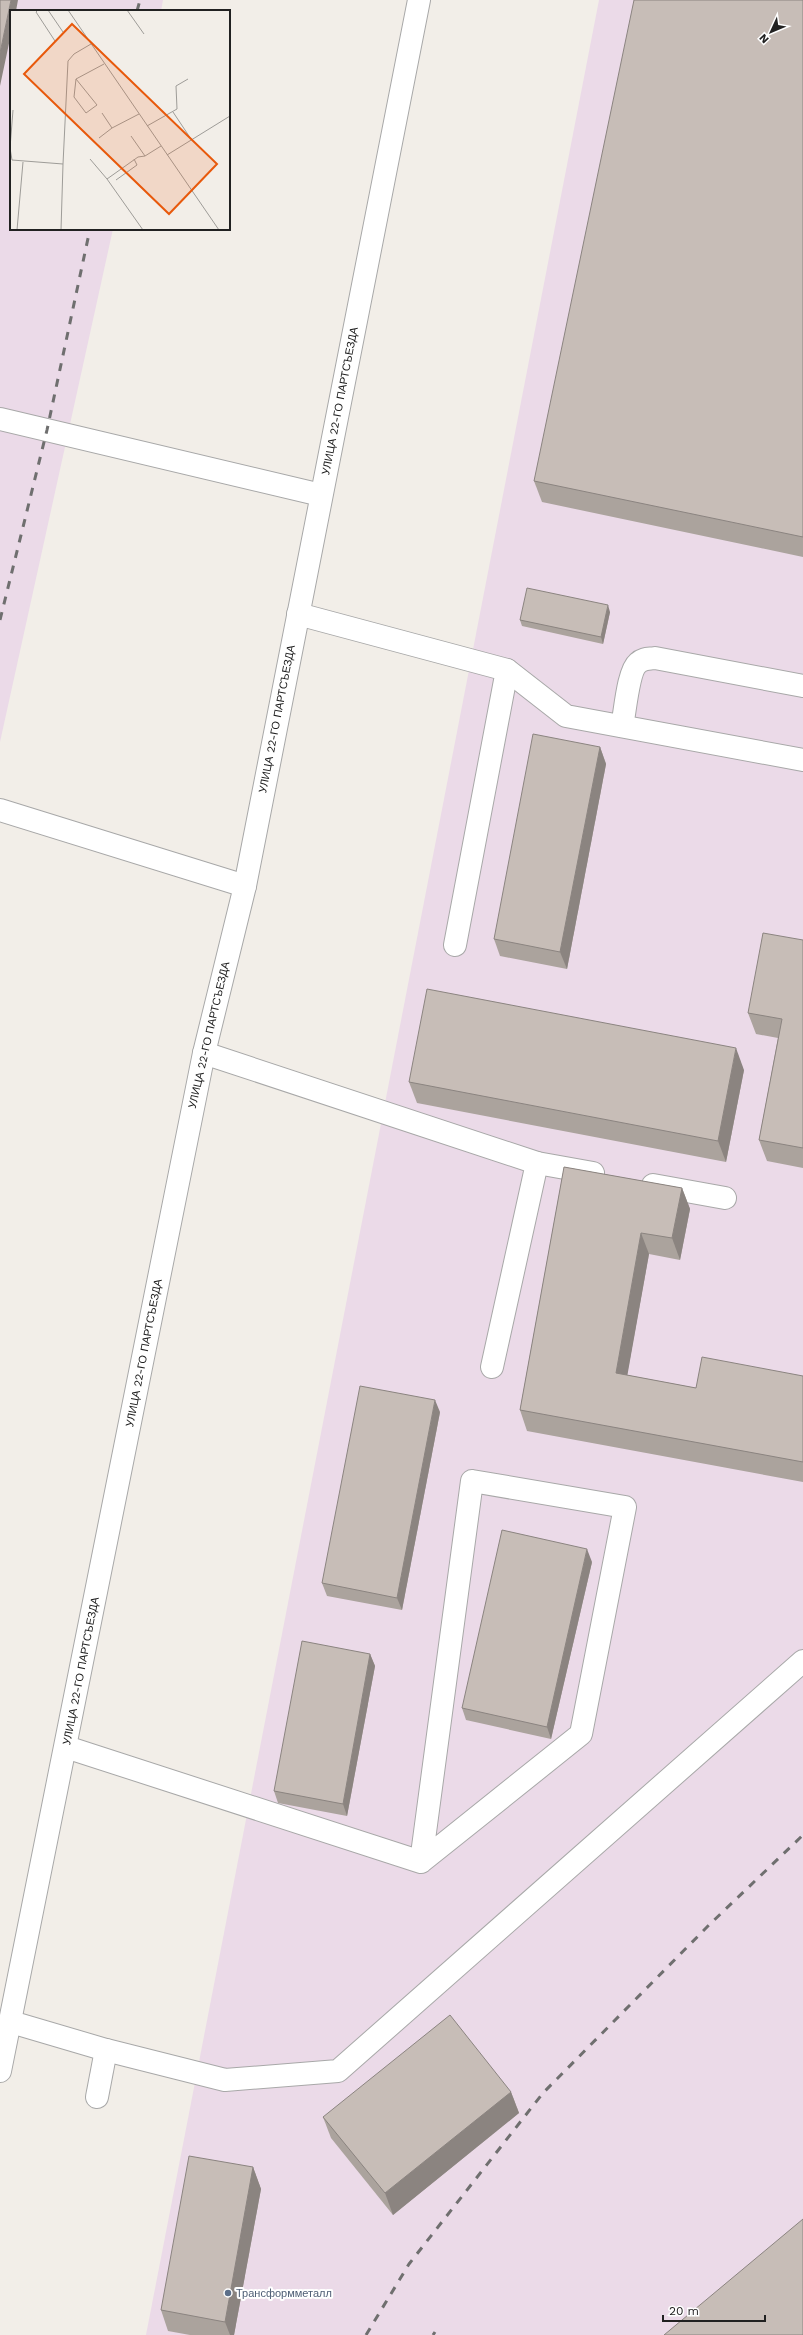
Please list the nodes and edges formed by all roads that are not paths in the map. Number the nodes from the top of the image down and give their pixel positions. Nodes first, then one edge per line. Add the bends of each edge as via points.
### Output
1 (419, 0) edge
2 (1, 422) edge
3 (321, 495) junction
4 (298, 614) junction
5 (507, 670) junction
6 (803, 686) edge
7 (622, 726) junction
8 (803, 760) edge
9 (0, 810) edge
10 (245, 886) junction
11 (455, 944) dead end
12 (204, 1053) junction
13 (537, 1163) junction
14 (725, 1198) dead end
15 (492, 1367) dead end
16 (803, 1661) edge
17 (66, 1747) junction
18 (421, 1862) junction
19 (11, 2022) junction
20 (106, 2050) junction
21 (0, 2071) edge
22 (97, 2098) dead end

1 - 3 street, УЛИЦА 22-ГО ПАРТСЪЕЗДА
2 - 3 street
3 - 4 street, УЛИЦА 22-ГО ПАРТСЪЕЗДА
4 - 5 street
4 - 10 street, УЛИЦА 22-ГО ПАРТСЪЕЗДА
5 - 7 street via 566,716
5 - 11 street
6 - 7 street via 655,658 643,659 636,663 632,674
7 - 8 street
9 - 10 street
10 - 12 street, УЛИЦА 22-ГО ПАРТСЪЕЗДА
12 - 13 street
12 - 17 street, УЛИЦА 22-ГО ПАРТСЪЕЗДА
13 - 14 street
13 - 15 street
16 - 20 street via 338,2071 225,2080
17 - 18 street
17 - 19 street, УЛИЦА 22-ГО ПАРТСЪЕЗДА
18 - 18 street via 472,1481 624,1507 581,1734
19 - 20 street
19 - 21 street, УЛИЦА 22-ГО ПАРТСЪЕЗДА
20 - 22 street

